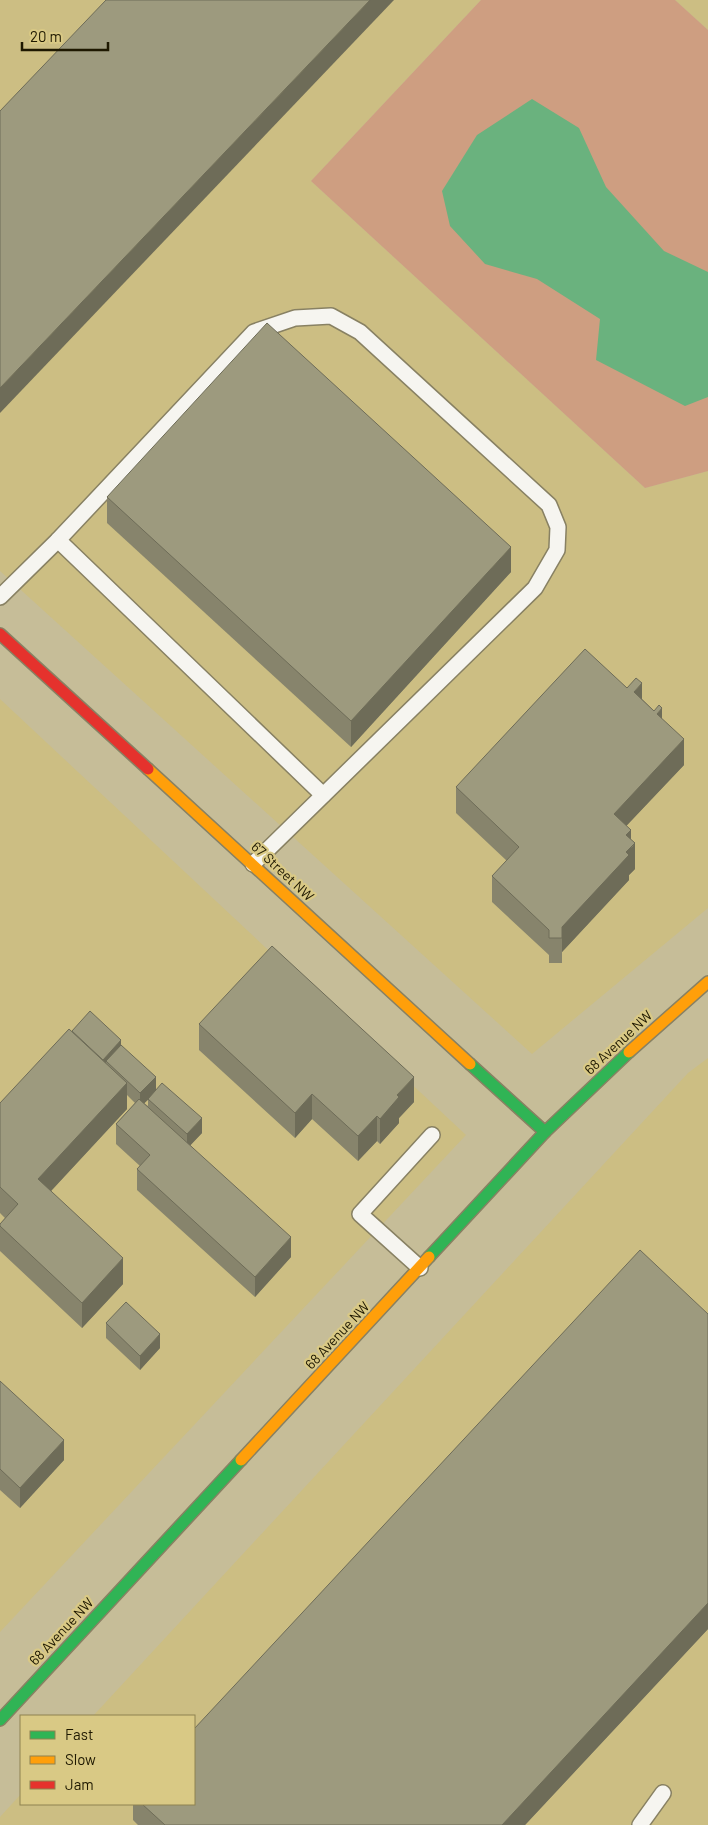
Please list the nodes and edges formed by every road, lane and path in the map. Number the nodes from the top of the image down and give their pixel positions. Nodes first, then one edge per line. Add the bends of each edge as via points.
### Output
1 (58, 540) junction
2 (0, 597) edge
3 (0, 634) edge
4 (323, 796) junction
5 (254, 864) junction
6 (708, 982) edge
7 (545, 1132) junction
8 (432, 1135) dead end
9 (420, 1268) junction
10 (0, 1720) edge
11 (662, 1793) dead end
12 (640, 1825) edge

1 - 2 lane
1 - 4 lane
1 - 4 lane via 254,332 295,318 331,316 360,332 549,505 558,527 556,550 535,588
3 - 5 street, 67 Street NW
4 - 5 lane
5 - 7 street, 67 Street NW
6 - 7 street, 68 Avenue NW via 678,1006
7 - 9 street, 68 Avenue NW
8 - 9 lane via 360,1214
9 - 10 street, 68 Avenue NW
11 - 12 lane

